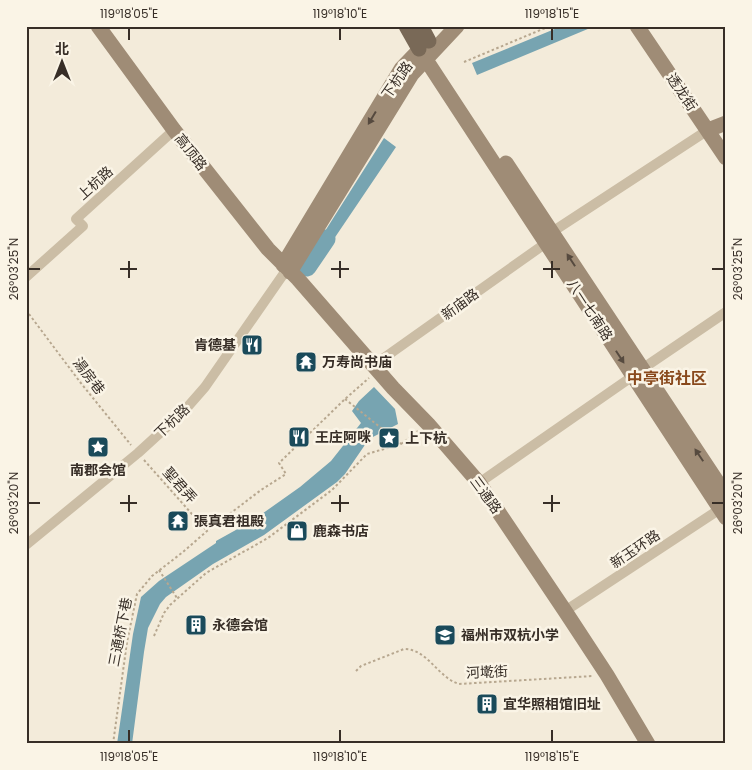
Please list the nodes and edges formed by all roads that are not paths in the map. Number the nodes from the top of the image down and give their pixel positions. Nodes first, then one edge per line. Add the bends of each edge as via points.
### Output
1 (98, 26) edge
2 (406, 26) edge
3 (421, 26) edge
4 (445, 26) edge
5 (457, 26) edge
6 (637, 26) edge
7 (427, 50) junction
8 (726, 123) edge
9 (174, 130) junction
10 (708, 130) junction
11 (726, 158) edge
12 (549, 237) junction
13 (287, 269) junction
14 (26, 277) edge
15 (726, 312) edge
16 (377, 368) junction
17 (638, 373) junction
18 (479, 483) junction
19 (724, 507) edge
20 (26, 545) edge
21 (565, 612) junction
22 (648, 744) edge

1 - 9 street, 高顶路
2 - 7 main road, 八一七南路
3 - 7 main road, 八一七南路
4 - 7 street
5 - 7 street
6 - 10 street, 透龙街
7 - 12 street, 八一七南路
7 - 13 street, 下杭路 via 401,69
8 - 10 street, 新庙路
9 - 13 street, 高顶路
9 - 14 street, 上杭路 via 76,219 83,226
10 - 11 street, 透龙街
10 - 12 street, 新庙路
12 - 16 street, 新庙路
12 - 17 street, 八一七南路
13 - 16 street, 三通路
13 - 20 street, 下杭路 via 205,387 184,411
15 - 17 street
16 - 18 street, 三通路
17 - 18 street
17 - 19 street, 八一七南路
18 - 21 street, 三通路
19 - 21 street, 新玉环路
21 - 22 street, 三通路

